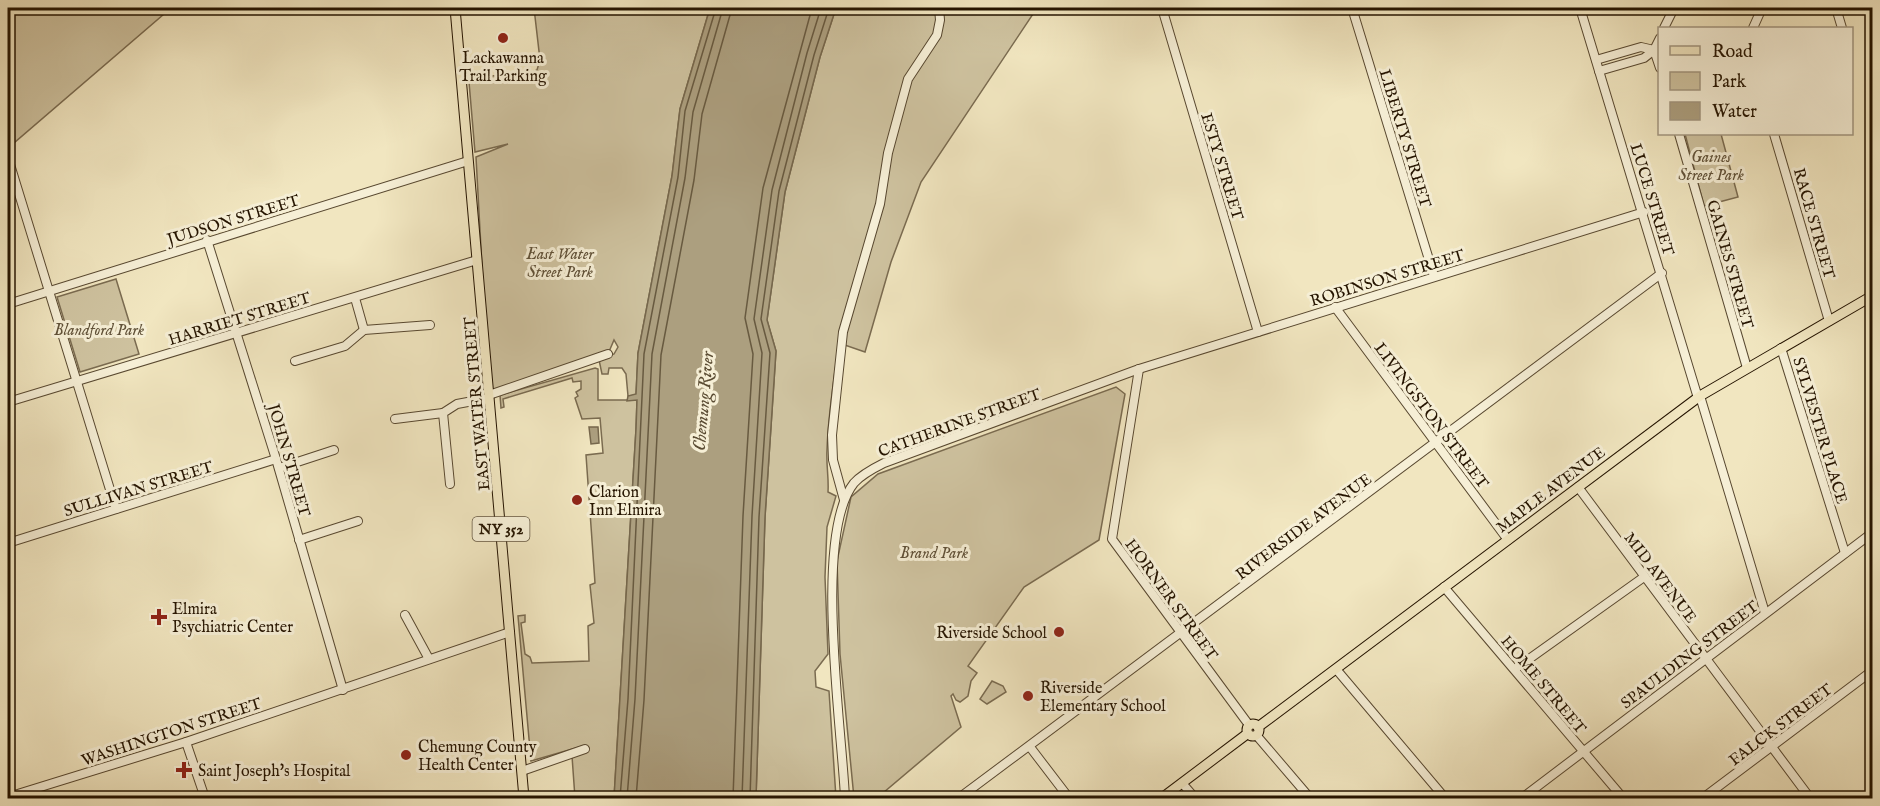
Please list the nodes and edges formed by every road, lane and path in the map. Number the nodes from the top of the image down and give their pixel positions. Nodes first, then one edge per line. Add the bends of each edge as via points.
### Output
1 (455, 8) edge
2 (939, 8) edge
3 (1162, 8) edge
4 (1352, 8) edge
5 (1581, 8) edge
6 (1674, 8) edge
7 (1762, 8) edge
8 (1836, 8) edge
9 (1664, 27) edge
10 (1753, 27) edge
11 (1842, 27) edge
12 (1658, 40) edge
13 (1654, 50) junction
14 (1596, 60) junction
15 (1658, 64) edge
16 (1599, 71) junction
17 (1679, 135) edge
18 (1774, 135) edge
19 (8, 158) edge
20 (468, 161) junction
21 (1644, 212) junction
22 (207, 240) junction
23 (477, 260) junction
24 (1662, 273) junction
25 (1434, 276) junction
26 (48, 291) junction
27 (1872, 296) edge
28 (355, 298) junction
29 (8, 304) edge
30 (1335, 307) junction
31 (1829, 321) junction
32 (430, 325) dead end
33 (364, 330) junction
34 (1258, 332) junction
35 (238, 333) junction
36 (1781, 348) junction
37 (608, 354) dead end
38 (295, 361) dead end
39 (1747, 368) junction
40 (1139, 369) junction
41 (76, 381) junction
42 (489, 397) junction
43 (1699, 397) junction
44 (8, 402) edge
45 (443, 413) junction
46 (395, 419) dead end
47 (1436, 443) junction
48 (334, 450) dead end
49 (278, 463) junction
50 (450, 484) dead end
51 (1578, 487) junction
52 (844, 500) junction
53 (116, 510) junction
54 (358, 521) dead end
55 (1872, 533) edge
56 (299, 540) junction
57 (1508, 540) junction
58 (8, 543) edge
59 (1845, 553) junction
60 (1644, 578) junction
61 (1444, 587) junction
62 (1766, 612) junction
63 (405, 615) dead end
64 (510, 632) junction
65 (1181, 634) junction
66 (1705, 657) junction
67 (429, 658) junction
68 (1336, 669) junction
69 (1515, 669) junction
70 (1872, 671) edge
71 (343, 690) junction
72 (1253, 730) junction
73 (186, 741) junction
74 (1030, 747) junction
75 (1772, 748) junction
76 (585, 749) dead end
77 (1584, 752) junction
78 (522, 771) junction
79 (1182, 783) junction
80 (8, 796) edge
81 (205, 798) edge
82 (524, 798) edge
83 (845, 798) edge
84 (959, 798) edge
85 (1069, 798) edge
86 (1162, 798) edge
87 (1195, 798) edge
88 (1310, 798) edge
89 (1445, 798) edge
90 (1522, 798) edge
91 (1623, 798) edge
92 (1702, 798) edge
93 (1810, 798) edge

1 - 20 main road, EAST WATER STREET / NY 352
2 - 52 street via 937,35 908,79 888,153 880,204 843,332 832,435 833,460
3 - 34 street, ESTY STREET
4 - 25 street, LIBERTY STREET
5 - 14 street, LUCE STREET
6 - 9 street
7 - 10 street
8 - 11 street
12 - 13 street
13 - 14 street via 1641,47
13 - 15 street
13 - 16 street via 1644,58
14 - 16 street, LUCE STREET
16 - 21 street, LUCE STREET
17 - 39 street, GAINES STREET
18 - 31 street, RACE STREET
19 - 26 street
20 - 22 street, JUDSON STREET
20 - 23 main road, EAST WATER STREET / NY 352
21 - 24 street, LUCE STREET
21 - 25 street, ROBINSON STREET
22 - 26 street, JUDSON STREET
22 - 35 street, JOHN STREET
23 - 28 street, HARRIET STREET
23 - 42 main road, EAST WATER STREET / NY 352
24 - 43 street, LUCE STREET
24 - 47 street, RIVERSIDE AVENUE
25 - 30 street, ROBINSON STREET
26 - 29 street, JUDSON STREET
26 - 41 street
27 - 31 main road, MAPLE AVENUE
28 - 33 street
28 - 35 street, HARRIET STREET
30 - 34 street, ROBINSON STREET
30 - 47 street, LIVINGSTON STREET
31 - 36 main road, MAPLE AVENUE
32 - 33 street
33 - 38 street via 345,346
34 - 40 street, ROBINSON STREET
35 - 41 street, HARRIET STREET
35 - 49 street, JOHN STREET
36 - 39 main road, MAPLE AVENUE
36 - 59 street, SYLVESTER PLACE
37 - 42 street
39 - 43 main road, MAPLE AVENUE
40 - 52 street, CATHERINE STREET via 885,463 855,482
40 - 65 street, HORNER STREET via 1112,539
41 - 44 street, HARRIET STREET
41 - 53 street
42 - 45 street via 457,404
42 - 64 main road, EAST WATER STREET / NY 352
43 - 51 main road, MAPLE AVENUE
43 - 62 street, LUCE STREET
45 - 46 street
45 - 50 street
47 - 57 street, LIVINGSTON STREET
47 - 65 street, RIVERSIDE AVENUE
48 - 49 street, SULLIVAN STREET
49 - 53 street, SULLIVAN STREET
49 - 56 street, JOHN STREET
51 - 57 main road, MAPLE AVENUE
51 - 60 street, MID AVENUE
52 - 83 street, CATHERINE STREET via 838,518 833,581
53 - 58 street, SULLIVAN STREET
54 - 56 street
55 - 59 street, SPAULDING STREET
56 - 71 street, JOHN STREET
57 - 61 main road, MAPLE AVENUE
59 - 62 street, SPAULDING STREET
60 - 66 street, MID AVENUE
60 - 69 street
61 - 68 main road, MAPLE AVENUE
61 - 69 street, HOME STREET
62 - 66 street, SPAULDING STREET
63 - 67 street
64 - 67 street, WASHINGTON STREET
64 - 78 main road, EAST WATER STREET / NY 352
65 - 72 street, HORNER STREET
65 - 74 street, RIVERSIDE AVENUE
66 - 75 street, MID AVENUE
66 - 77 street, SPAULDING STREET
67 - 71 street, WASHINGTON STREET
68 - 72 main road, MAPLE AVENUE
68 - 89 street
69 - 77 street, HOME STREET
70 - 75 street, FALCK STREET
71 - 73 street, WASHINGTON STREET
72 - 79 main road, MAPLE AVENUE
72 - 88 street, HORNER STREET
73 - 80 street, WASHINGTON STREET
73 - 81 street
74 - 84 street, RIVERSIDE AVENUE
74 - 85 street
75 - 92 street, FALCK STREET
75 - 93 street, MID AVENUE
76 - 78 street
77 - 90 street, SPAULDING STREET
77 - 91 street, HOME STREET
78 - 82 main road, EAST WATER STREET / NY 352
79 - 86 main road, MAPLE AVENUE
79 - 87 street

